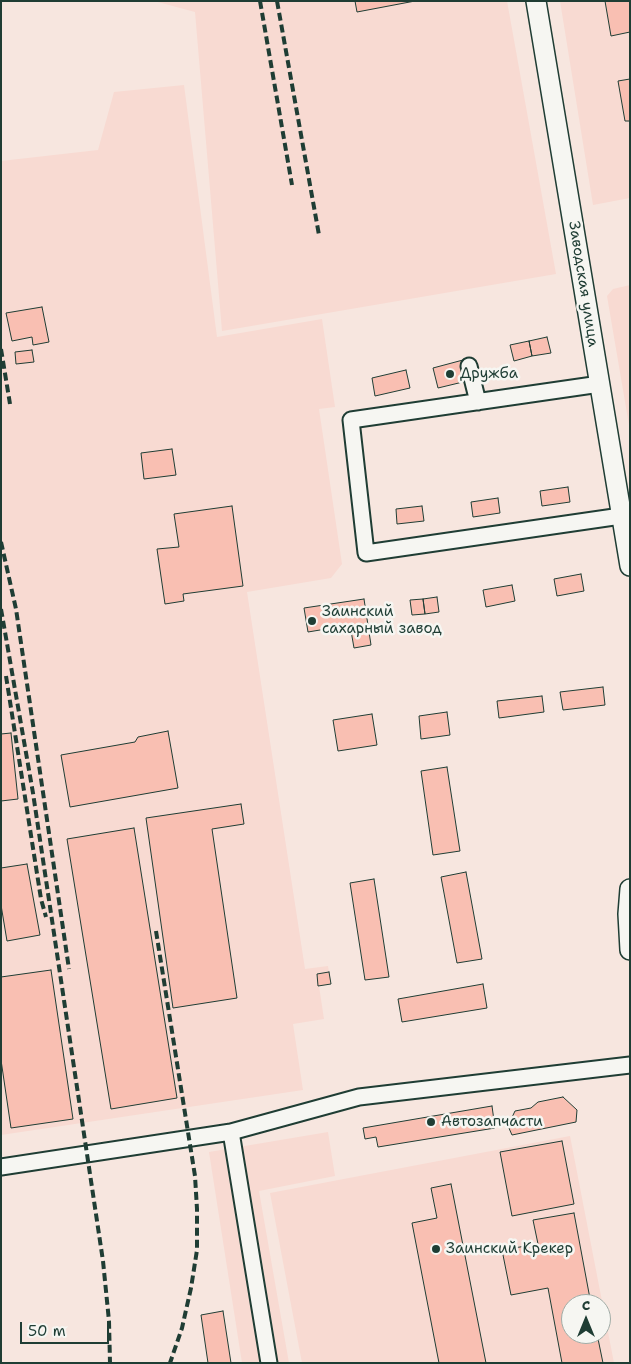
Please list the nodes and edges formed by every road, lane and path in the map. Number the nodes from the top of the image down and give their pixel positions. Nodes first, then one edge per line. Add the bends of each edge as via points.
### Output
1 (536, 1) edge
2 (468, 366) dead end
3 (600, 384) junction
4 (478, 402) junction
5 (621, 516) junction
6 (630, 566) edge
7 (630, 889) edge
8 (630, 950) edge
9 (630, 1065) edge
10 (231, 1132) junction
11 (1, 1167) edge
12 (269, 1363) edge

1 - 3 main road, Заводская улица
2 - 4 street
3 - 4 street
3 - 5 main road, Заводская улица
4 - 5 street via 351,420 366,553
5 - 6 main road, Заводская улица
7 - 8 main road
9 - 10 street via 359,1097
10 - 11 street
10 - 12 street

